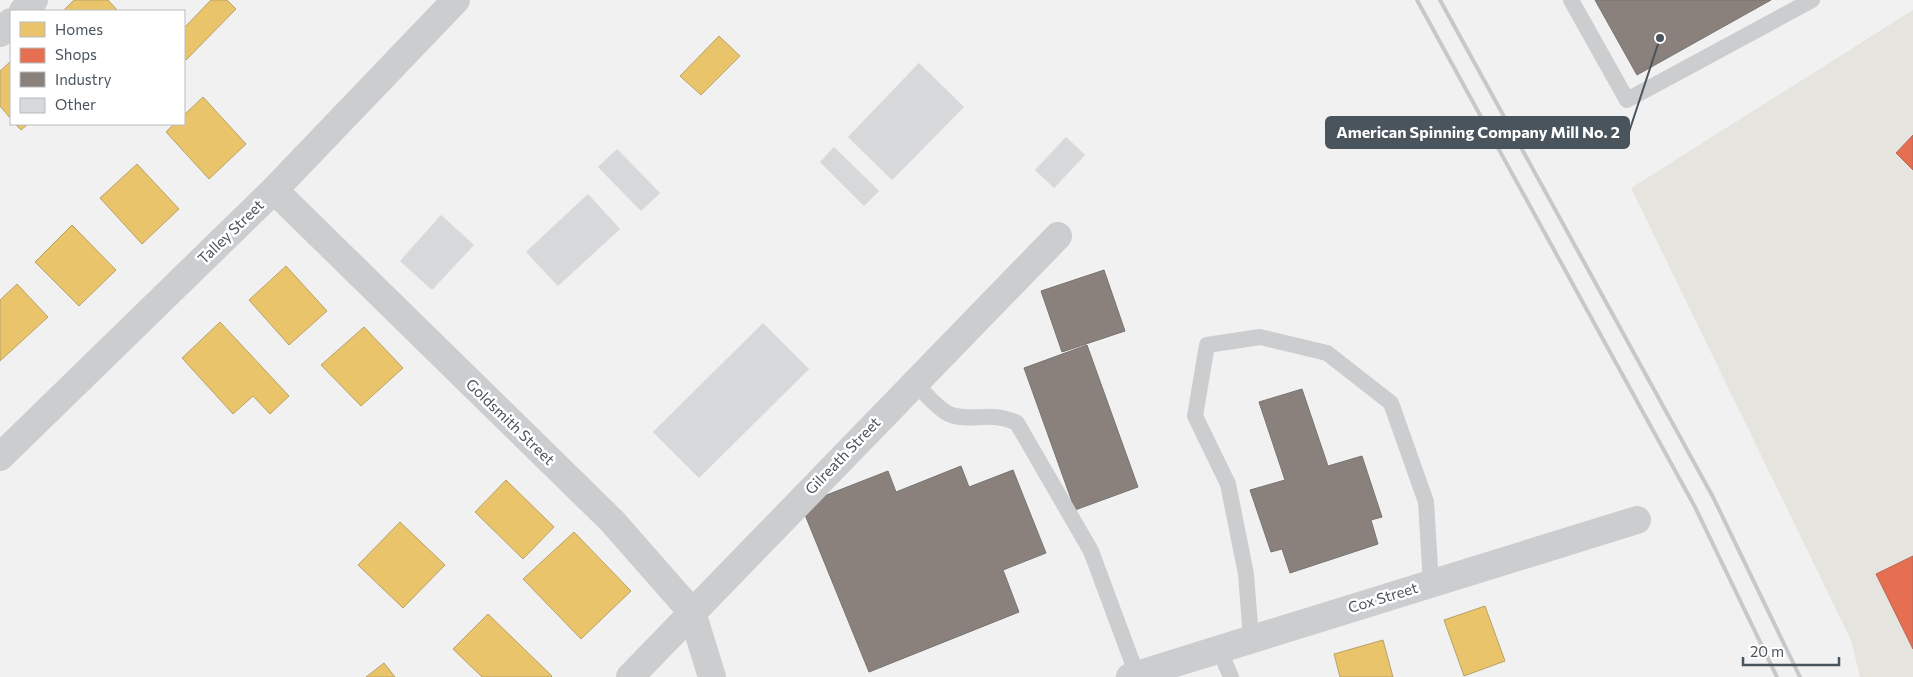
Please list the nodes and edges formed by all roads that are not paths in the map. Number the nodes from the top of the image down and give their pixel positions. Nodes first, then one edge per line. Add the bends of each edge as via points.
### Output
1 (34, 0) edge
2 (456, 0) edge
3 (1571, 0) edge
4 (1812, 0) edge
5 (24, 10) edge
6 (10, 23) edge
7 (0, 33) edge
8 (274, 190) junction
9 (1058, 236) dead end
10 (914, 383) junction
11 (0, 457) edge
12 (1637, 520) dead end
13 (1431, 584) junction
14 (692, 612) junction
15 (1251, 639) junction
16 (1219, 650) junction
17 (1133, 676) edge
18 (630, 677) edge
19 (712, 677) edge
20 (1232, 677) edge

1 - 5 street
2 - 8 street, Talley Street
3 - 4 lane via 1627,100
6 - 7 street
8 - 11 street, Talley Street
8 - 14 street, Goldsmith Street via 612,521
9 - 10 street, Gilreath Street
10 - 14 street, Gilreath Street
10 - 17 lane via 950,414 998,416 1017,423 1090,551
12 - 13 street, Cox Street
13 - 15 street, Cox Street
13 - 15 lane via 1426,502 1391,403 1327,353 1260,337 1207,344 1195,416 1228,484 1246,574
14 - 18 street, Gilreath Street
14 - 19 street, Goldsmith Street
15 - 16 street, Cox Street
16 - 17 street, Cox Street
16 - 20 lane

